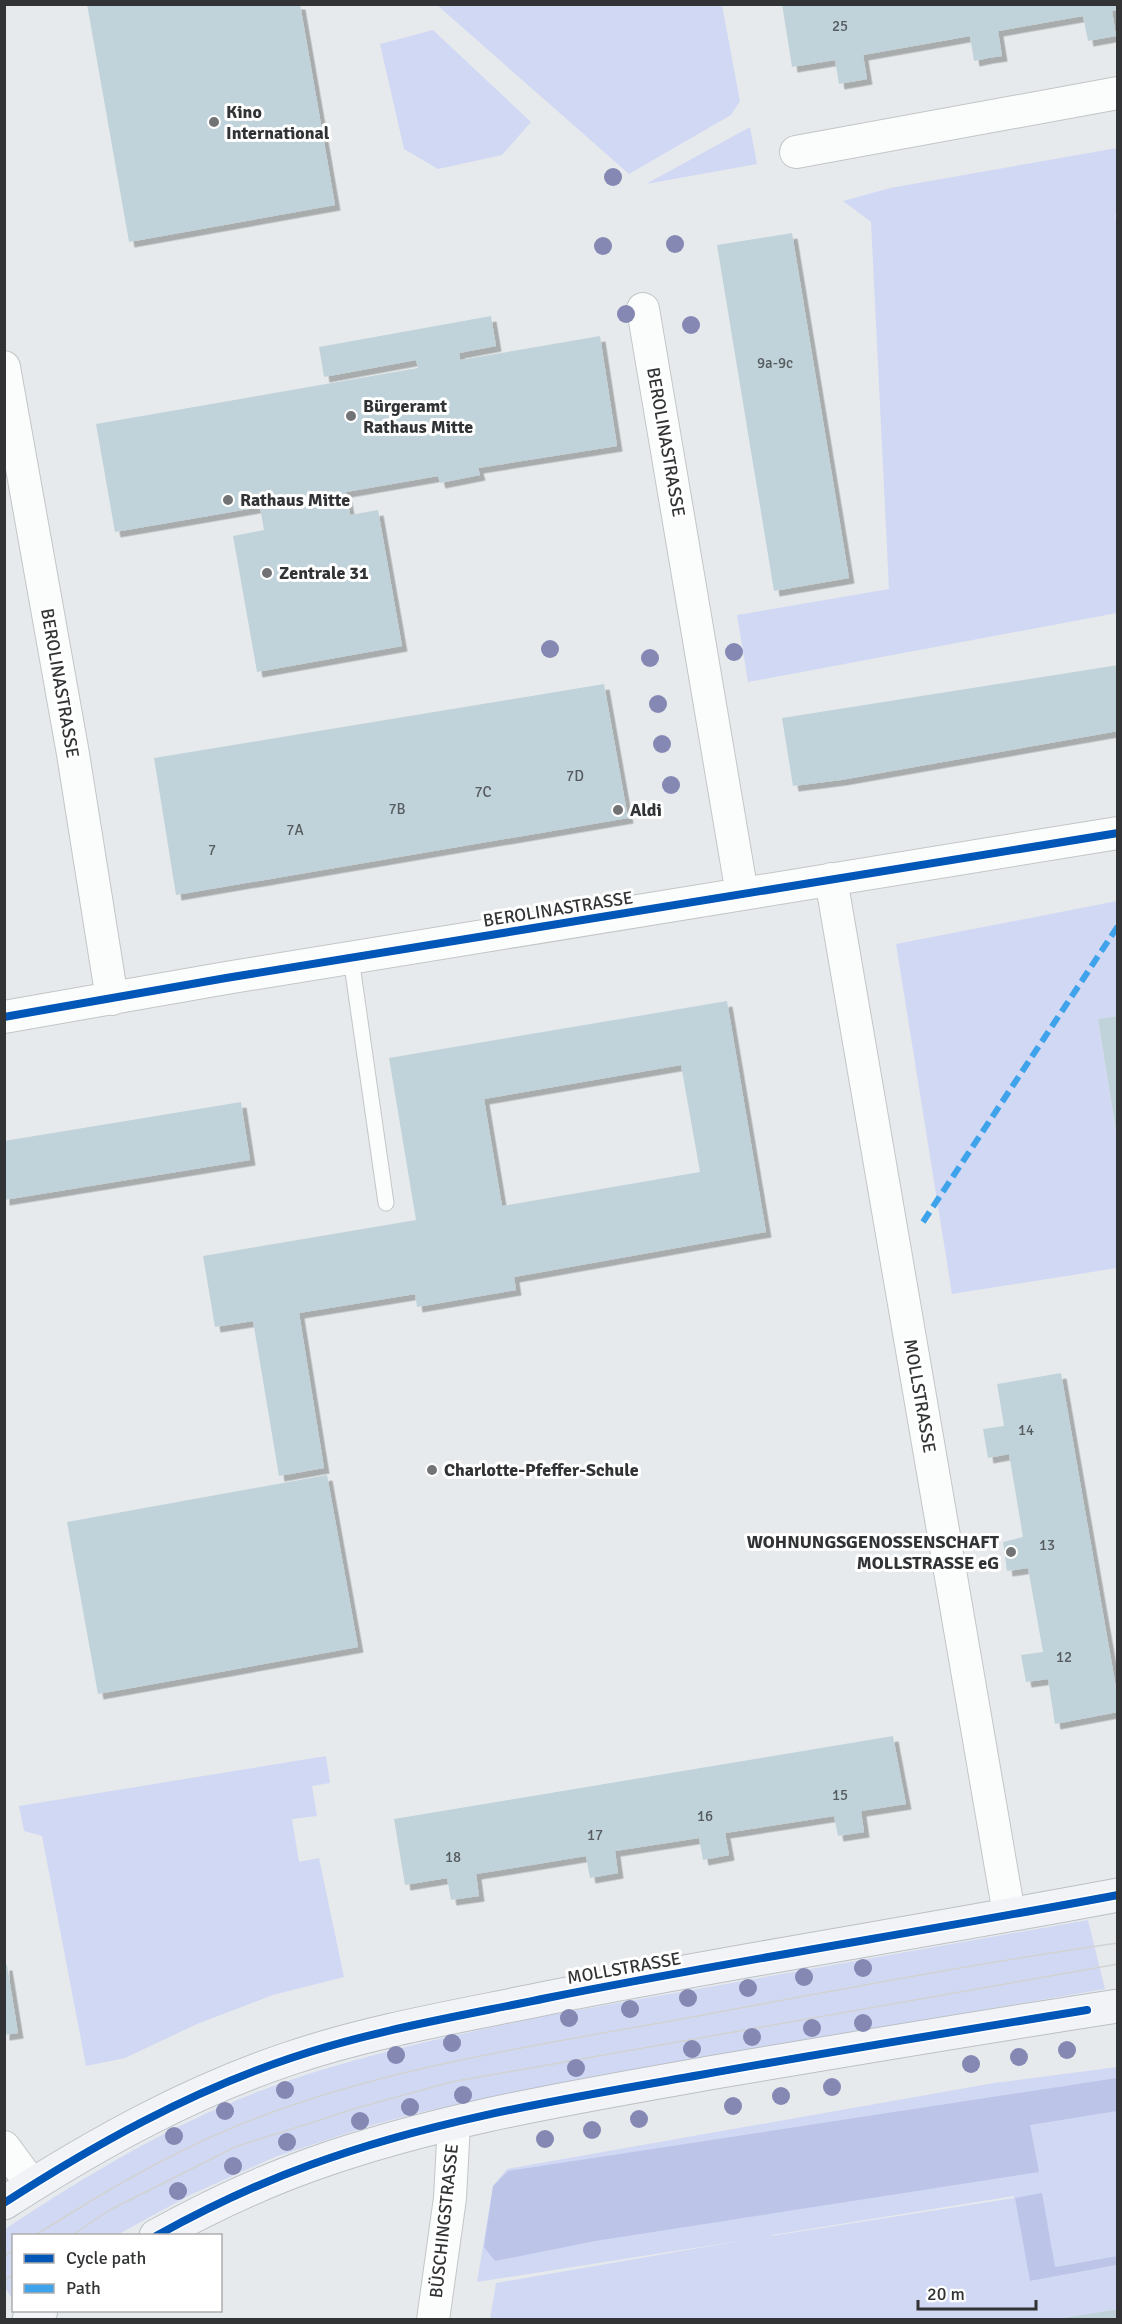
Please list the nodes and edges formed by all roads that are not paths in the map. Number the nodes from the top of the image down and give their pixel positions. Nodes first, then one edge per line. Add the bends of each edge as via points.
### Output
1 (1118, 93) edge
2 (796, 152) dead end
3 (643, 309) dead end
4 (4, 367) edge
5 (1118, 833) edge
6 (831, 879) junction
7 (742, 894) junction
8 (351, 958) junction
9 (112, 999) junction
10 (4, 1017) edge
11 (386, 1203) dead end
12 (1118, 1894) edge
13 (1009, 1914) junction
14 (1118, 2006) edge
15 (454, 2123) junction
16 (4, 2147) edge
17 (32, 2185) junction
18 (4, 2203) edge
19 (158, 2234) edge
20 (433, 2319) edge

1 - 2 street
3 - 7 street, BEROLINASTRASSE
4 - 9 street, BEROLINASTRASSE
5 - 6 street, BEROLINASTRASSE
6 - 7 street, BEROLINASTRASSE
6 - 13 street, MOLLSTRASSE
7 - 8 street, BEROLINASTRASSE
8 - 9 street, BEROLINASTRASSE
8 - 11 lane
9 - 10 street, BEROLINASTRASSE
12 - 13 main road, MOLLSTRASSE
13 - 17 main road, MOLLSTRASSE via 597,1988 398,2028 289,2058 149,2117
14 - 15 main road via 656,2082
15 - 19 main road via 309,2165 247,2190
15 - 20 street, BÜSCHINGSTRASSE via 450,2198
16 - 17 street
17 - 18 main road, MOLLSTRASSE

